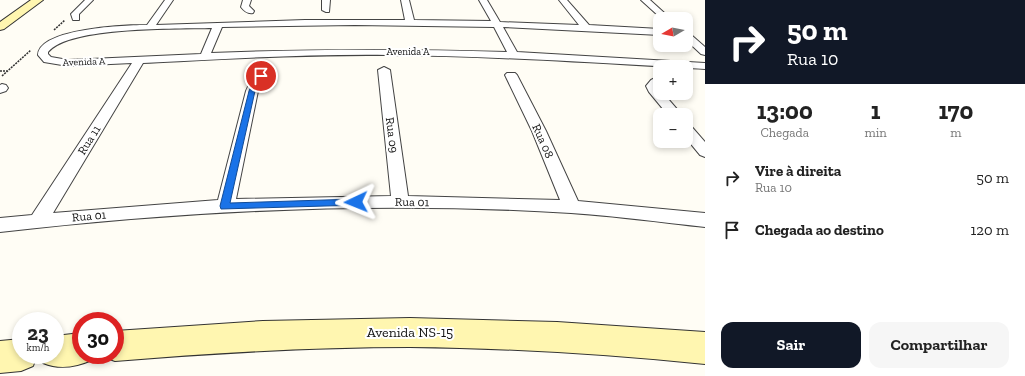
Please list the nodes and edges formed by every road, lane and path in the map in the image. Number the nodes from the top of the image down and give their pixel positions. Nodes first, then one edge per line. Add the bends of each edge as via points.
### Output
1 (38, 0) edge
2 (89, 0) edge
3 (169, 0) edge
4 (247, 0) edge
5 (326, 0) edge
6 (405, 0) edge
7 (483, 0) edge
8 (563, 0) edge
9 (645, 0) edge
10 (326, 10) dead end
11 (250, 11) dead end
12 (659, 12) edge
13 (76, 18) dead end
14 (410, 22) junction
15 (496, 24) junction
16 (218, 25) junction
17 (0, 27) edge
18 (150, 27) junction
19 (586, 27) junction
20 (653, 32) edge
21 (693, 35) edge
22 (699, 35) dead end
23 (693, 41) edge
24 (705, 52) edge
25 (514, 55) junction
26 (205, 56) junction
27 (140, 59) junction
28 (705, 66) edge
29 (8, 70) dead end
30 (384, 70) dead end
31 (0, 71) edge
32 (264, 73) dead end
33 (511, 75) dead end
34 (662, 100) edge
35 (669, 108) edge
36 (693, 137) edge
37 (705, 152) edge
38 (400, 201) junction
39 (225, 206) junction
40 (572, 207) junction
41 (705, 220) edge
42 (38, 221) junction
43 (0, 225) edge
44 (124, 345) edge
45 (705, 348) edge
46 (12, 356) edge
47 (0, 357) edge

1 - 17 main road
2 - 13 street via 74,14
3 - 18 street
4 - 11 street via 245,7
5 - 10 street
6 - 14 street
7 - 15 street
8 - 19 street
9 - 12 street
14 - 15 street, Avenida A
14 - 16 street, Avenida A
15 - 19 street, Avenida A
15 - 25 street
16 - 18 street, Avenida A
16 - 26 street
18 - 27 street, Avenida A via 81,34 54,43 43,52 48,60 62,63
19 - 20 street, Avenida A
21 - 22 street
23 - 24 street
25 - 26 street, Avenida A via 381,52
25 - 28 street, Avenida A
26 - 27 street, Avenida A
27 - 42 street, Rua 11
29 - 31 path
30 - 38 street, Rua 09
32 - 39 street via 252,91
33 - 40 street, Rua 08
34 - 35 street
36 - 37 street
38 - 39 street, Rua 01
38 - 40 street, Rua 01
39 - 42 street, Rua 01
40 - 41 street, Rua 01
42 - 43 street, Rua 01
44 - 45 main road, Avenida NS-15 via 246,336 348,332 454,332 603,339
46 - 47 main road

